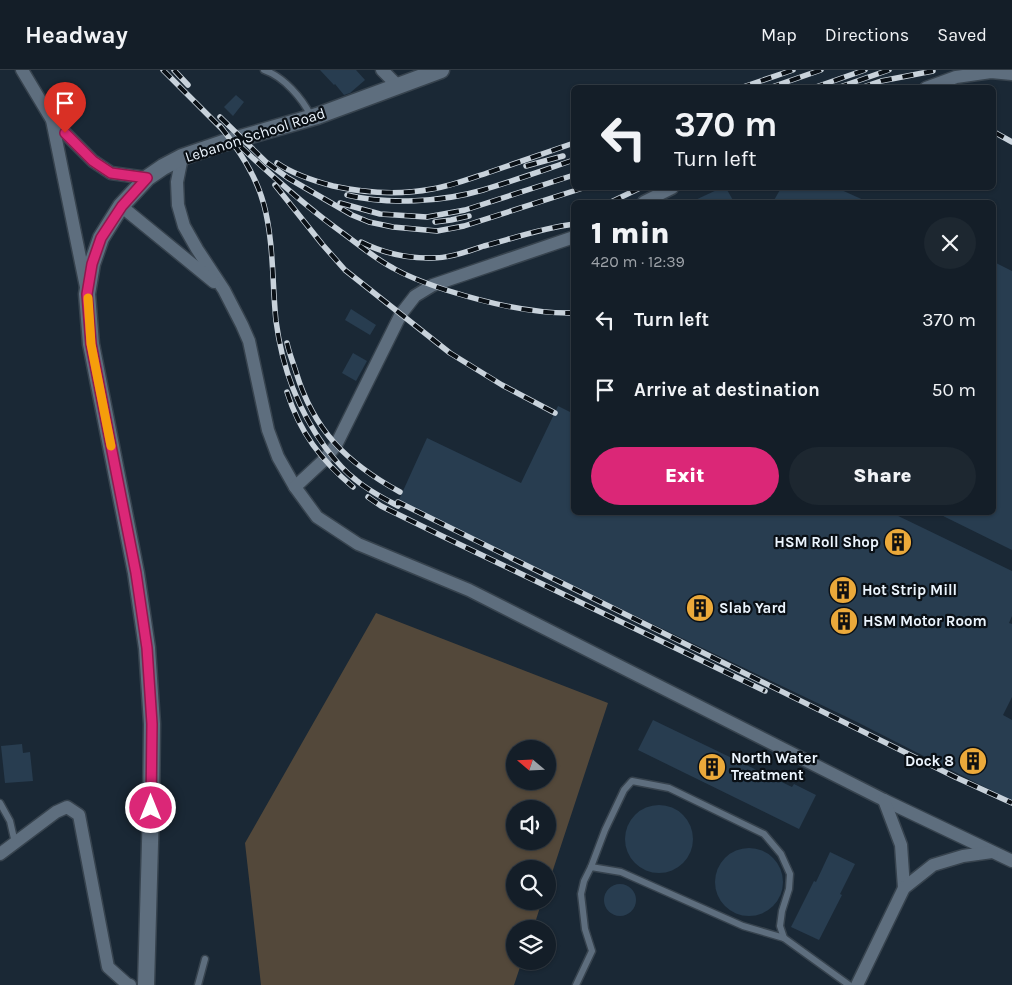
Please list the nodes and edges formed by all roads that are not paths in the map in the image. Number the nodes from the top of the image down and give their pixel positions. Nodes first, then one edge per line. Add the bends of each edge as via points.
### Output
1 (22, 70) edge
2 (264, 70) edge
3 (382, 70) edge
4 (441, 70) edge
5 (1012, 74) edge
6 (934, 85) edge
7 (398, 86) junction
8 (312, 118) junction
9 (52, 120) junction
10 (182, 157) junction
11 (147, 178) junction
12 (668, 190) edge
13 (648, 200) edge
14 (122, 206) junction
15 (571, 238) edge
16 (224, 290) junction
17 (87, 294) junction
18 (295, 487) junction
19 (884, 800) junction
20 (0, 803) edge
21 (15, 843) junction
22 (992, 852) junction
23 (0, 854) edge
24 (1012, 861) edge
25 (591, 867) junction
26 (904, 888) junction
27 (784, 938) junction
28 (205, 959) dead end
29 (130, 985) edge
30 (146, 985) edge
31 (198, 985) edge
32 (576, 985) edge
33 (849, 985) edge
34 (857, 985) edge

1 - 9 street
2 - 8 lane via 288,86 305,104
3 - 7 street
4 - 7 street, Lebanon School Road
5 - 6 street via 991,72 956,77
7 - 8 street, Lebanon School Road
8 - 10 street, Lebanon School Road via 223,142
9 - 11 street via 93,161 111,173
9 - 17 street
10 - 11 street, Lebanon School Road
10 - 16 street via 177,182 178,205 184,226
11 - 14 street, Lebanon School Road
12 - 13 street
14 - 16 street
14 - 17 street, Lebanon School Road via 101,238
15 - 18 street via 433,285 415,296 401,314 336,445
16 - 18 street via 249,341 268,430 278,457
17 - 30 street, Lebanon School Road via 91,344 136,573 147,648 152,734
18 - 19 street via 317,517 358,544 469,590
19 - 22 street
19 - 26 street via 901,845
20 - 21 lane via 10,821
21 - 23 street
21 - 29 street via 68,806 79,814 108,967
22 - 24 street
22 - 26 street via 933,865
25 - 27 lane via 621,872 743,926
25 - 27 lane via 624,790 632,781 669,788 764,834 781,854 790,874 780,926
25 - 32 lane via 581,894 585,929 592,951
26 - 34 street
27 - 33 lane
28 - 31 lane

